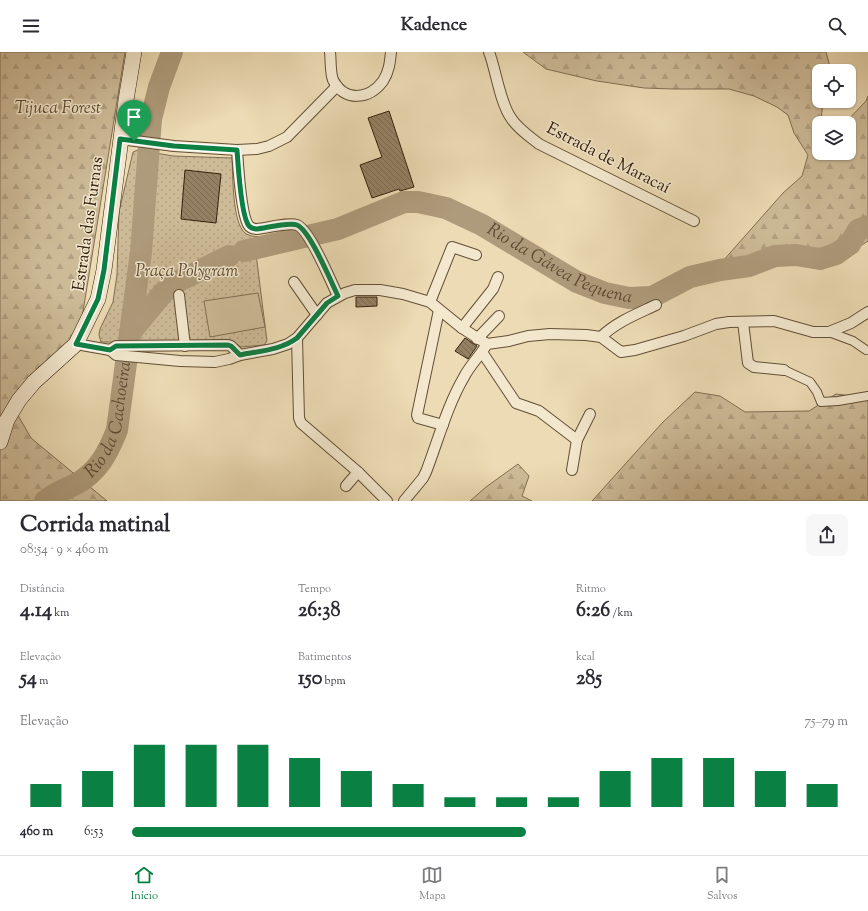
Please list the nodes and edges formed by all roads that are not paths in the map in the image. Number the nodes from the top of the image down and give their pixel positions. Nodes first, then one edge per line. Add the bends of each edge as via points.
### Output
1 (134, 52) edge
2 (330, 52) edge
3 (391, 52) edge
4 (489, 52) edge
5 (337, 86) junction
6 (120, 139) junction
7 (237, 150) junction
8 (694, 221) dead end
9 (476, 255) dead end
10 (498, 277) dead end
11 (294, 282) dead end
12 (179, 295) dead end
13 (338, 296) junction
14 (430, 302) junction
15 (656, 305) dead end
16 (439, 312) junction
17 (868, 312) edge
18 (317, 315) junction
19 (499, 316) dead end
20 (743, 322) junction
21 (462, 328) junction
22 (829, 332) junction
23 (601, 337) junction
24 (297, 338) junction
25 (477, 338) junction
26 (76, 344) junction
27 (185, 346) junction
28 (484, 348) junction
29 (866, 350) dead end
30 (131, 352) junction
31 (240, 355) junction
32 (784, 370) joint
33 (868, 396) edge
34 (590, 414) dead end
35 (439, 423) junction
36 (578, 440) junction
37 (0, 442) edge
38 (572, 470) dead end
39 (358, 472) junction
40 (346, 486) dead end
41 (387, 501) edge
42 (404, 501) edge

1 - 6 main road, Estrada das Furnas
2 - 5 street via 332,78
3 - 5 street via 389,69 377,88 361,96 353,96 342,92
4 - 8 street, Estrada de Maracaí via 510,117 529,136 539,144
5 - 7 street via 287,137 270,146
6 - 7 street
6 - 26 main road, Estrada das Furnas via 98,299
7 - 13 street via 244,212 248,225 257,229 298,225 312,243
9 - 14 street via 454,248
10 - 21 street via 493,289
11 - 18 street
12 - 27 street
13 - 14 street via 354,290 380,290
13 - 18 street via 327,303
14 - 16 street
15 - 23 street via 626,319
16 - 21 street
16 - 35 street via 417,415 418,418
17 - 22 street
18 - 24 street
19 - 25 street
20 - 22 street via 774,321 813,332
20 - 23 street via 716,324 628,352 621,352
20 - 32 street via 748,363 754,367
21 - 25 street
22 - 29 street via 853,341
23 - 28 street via 550,334 528,336
24 - 31 street via 288,344
24 - 39 street via 301,423
25 - 28 street
26 - 30 street
26 - 37 main road, Estrada das Furnas via 34,382 19,400 7,420
27 - 30 street
27 - 31 street via 228,345
28 - 35 street via 464,376
28 - 36 street via 516,403 539,411
30 - 31 street via 180,361 215,362
32 - 33 street via 810,382 821,402
34 - 36 street
35 - 42 street via 426,472
36 - 38 street
39 - 40 street
39 - 41 street

